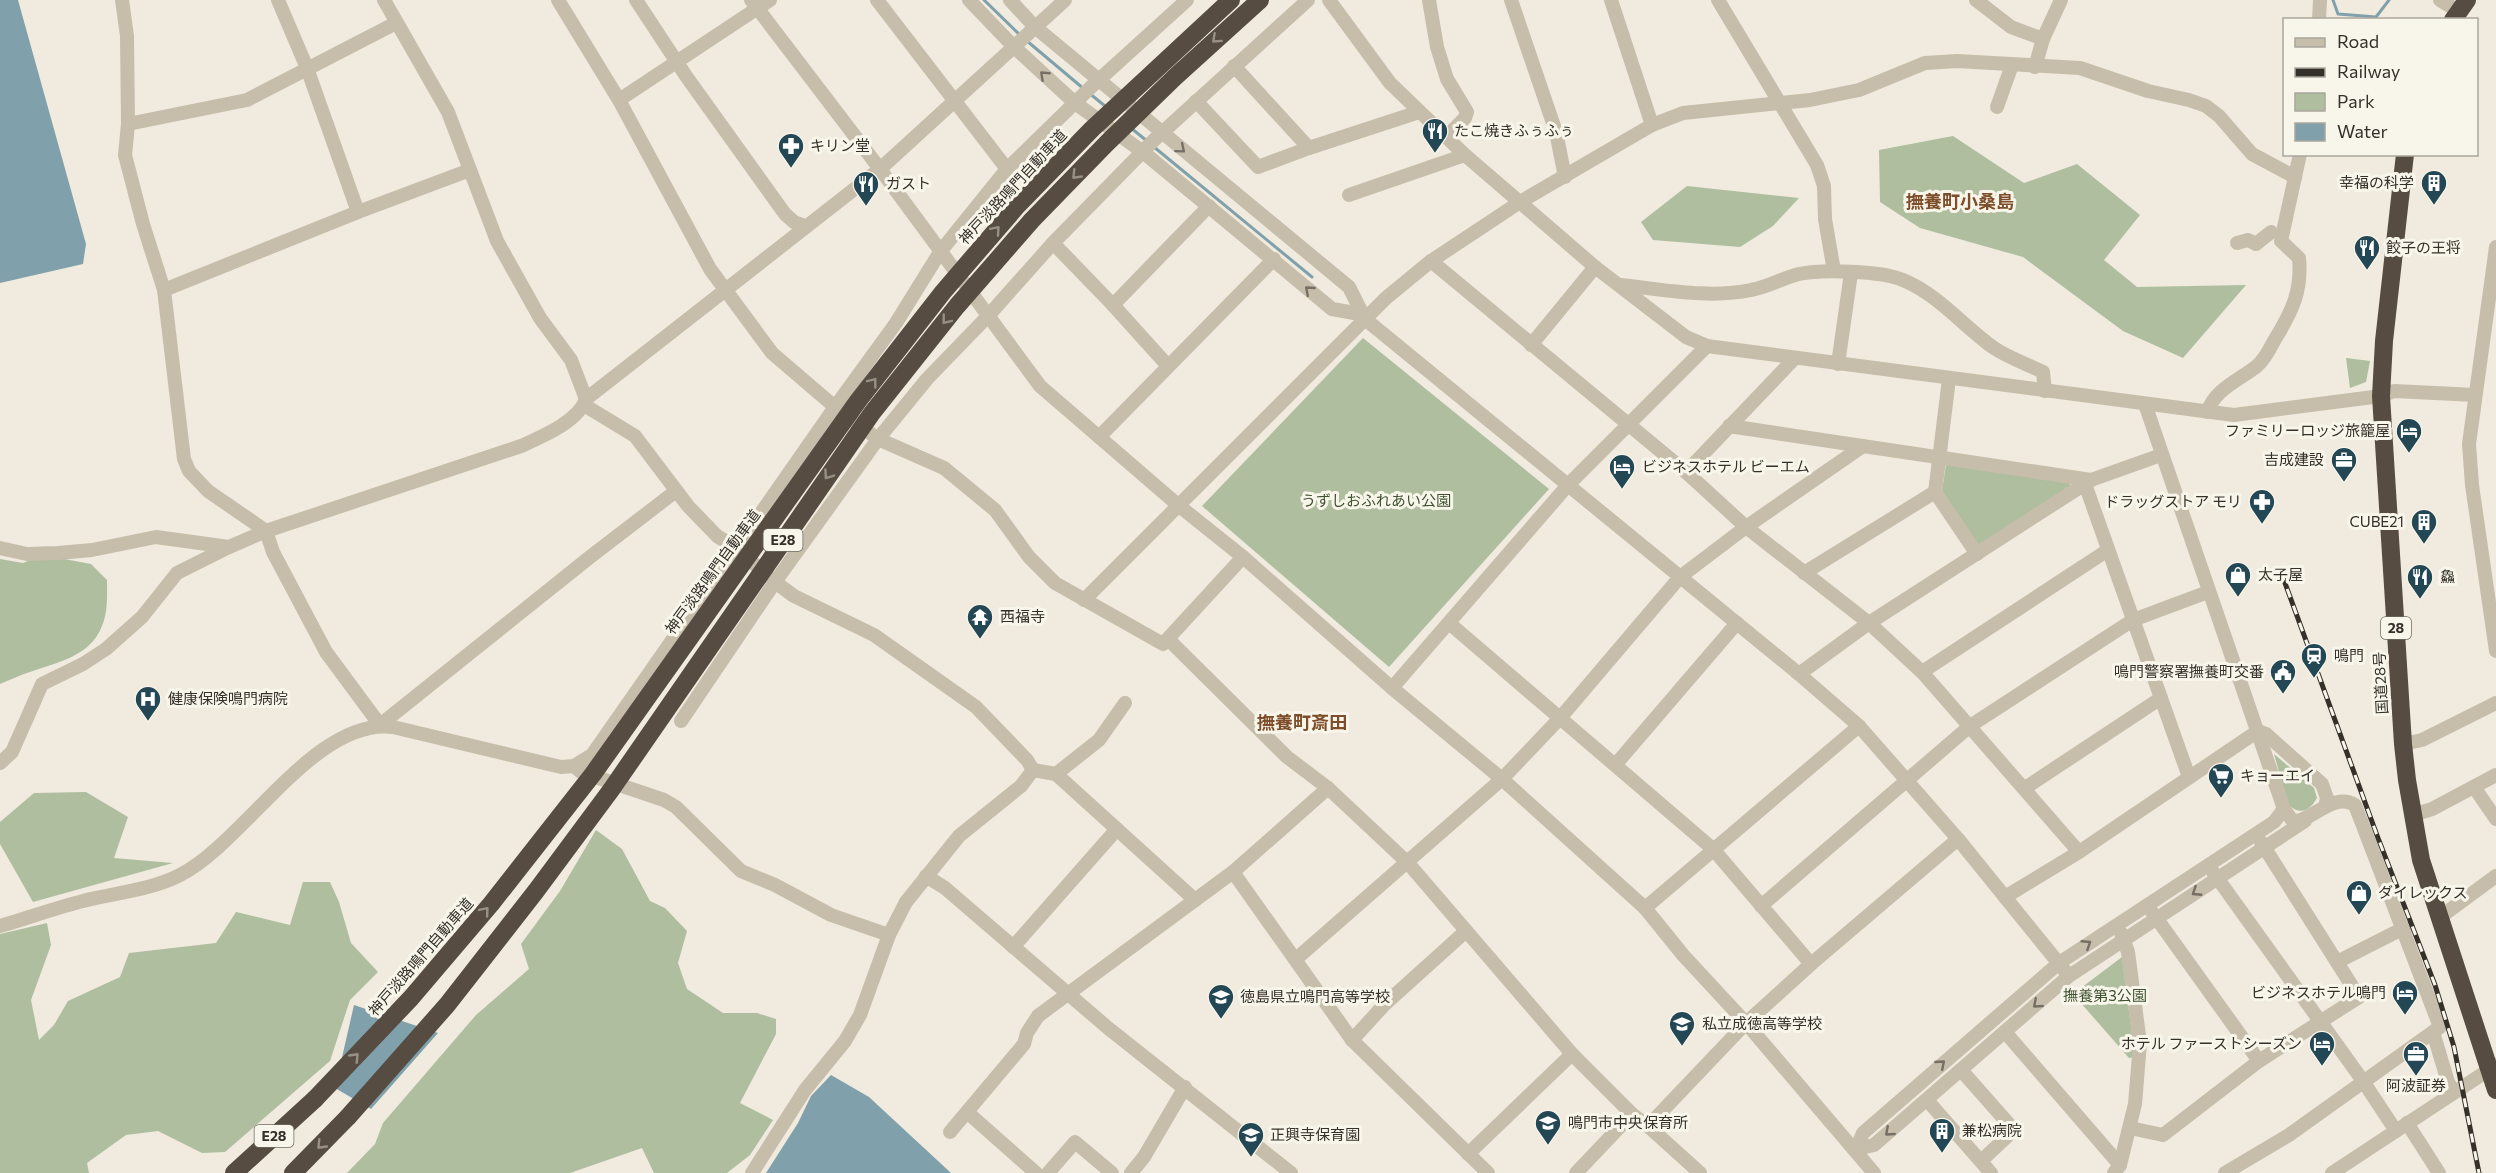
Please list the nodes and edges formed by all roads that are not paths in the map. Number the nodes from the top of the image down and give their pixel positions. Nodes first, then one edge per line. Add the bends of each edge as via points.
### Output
1 (122, 0) edge
2 (278, 0) edge
3 (384, 0) edge
4 (558, 0) edge
5 (636, 0) edge
6 (770, 0) edge
7 (876, 0) edge
8 (969, 0) edge
9 (1010, 0) edge
10 (1065, 0) edge
11 (1187, 0) edge
12 (1231, 0) edge
13 (1260, 0) edge
14 (1308, 0) edge
15 (1329, 0) edge
16 (1429, 0) edge
17 (1511, 0) edge
18 (1611, 0) edge
19 (1718, 0) edge
20 (1976, 0) edge
21 (2061, 0) edge
22 (2320, 0) edge
23 (2440, 0) edge
24 (755, 4) edge
25 (2459, 10) edge
26 (2319, 18) edge
27 (396, 22) junction
28 (1023, 37) junction
29 (2043, 39) junction
30 (678, 62) junction
31 (2012, 65) junction
32 (1234, 66) junction
33 (2035, 67) junction
34 (307, 68) junction
35 (1086, 92) junction
36 (619, 100) junction
37 (1196, 101) junction
38 (956, 102) junction
39 (1779, 102) junction
40 (1997, 107) dead end
41 (1419, 112) junction
42 (128, 124) junction
43 (1652, 125) junction
44 (1446, 137) junction
45 (1152, 143) junction
46 (1309, 148) junction
47 (1465, 155) junction
48 (2300, 156) edge
49 (2405, 156) edge
50 (880, 169) junction
51 (1007, 169) junction
52 (470, 170) junction
53 (1565, 177) junction
54 (2295, 177) junction
55 (1349, 195) dead end
56 (1520, 202) junction
57 (1209, 206) junction
58 (358, 212) junction
59 (805, 226) junction
60 (2271, 232) dead end
61 (1053, 243) junction
62 (2237, 243) dead end
63 (2496, 247) edge
64 (940, 252) junction
65 (1274, 259) junction
66 (1431, 261) junction
67 (1595, 267) junction
68 (1834, 272) junction
69 (1851, 273) junction
70 (1620, 285) junction
71 (164, 290) junction
72 (726, 291) junction
73 (1113, 305) junction
74 (988, 316) junction
75 (1363, 316) junction
76 (1531, 345) junction
77 (1707, 346) junction
78 (1794, 359) junction
79 (1838, 364) junction
80 (1168, 366) junction
81 (1949, 379) junction
82 (2045, 391) junction
83 (2475, 395) junction
84 (2381, 396) junction
85 (585, 402) junction
86 (2145, 404) junction
87 (835, 407) junction
88 (2207, 412) junction
89 (1629, 424) junction
90 (1729, 426) junction
91 (1100, 437) junction
92 (878, 439) junction
93 (1863, 446) junction
94 (2162, 455) junction
95 (1939, 457) junction
96 (1686, 472) junction
97 (2088, 482) junction
98 (1569, 485) junction
99 (676, 491) junction
100 (1935, 492) junction
101 (1178, 505) junction
102 (1746, 527) junction
103 (266, 531) junction
104 (0, 548) edge
105 (230, 548) junction
106 (736, 548) junction
107 (2108, 550) junction
108 (1977, 554) junction
109 (1243, 557) junction
110 (1804, 573) junction
111 (1680, 577) junction
112 (775, 582) junction
113 (2208, 592) junction
114 (1084, 600) junction
115 (2133, 620) junction
116 (1449, 623) junction
117 (1737, 623) junction
118 (1869, 623) junction
119 (1169, 640) junction
120 (2496, 651) edge
121 (1922, 672) junction
122 (1799, 674) junction
123 (1392, 688) junction
124 (2161, 698) junction
125 (1125, 703) dead end
126 (2496, 703) edge
127 (1562, 717) junction
128 (681, 721) dead end
129 (380, 725) junction
130 (1859, 726) junction
131 (1970, 726) junction
132 (2258, 731) junction
133 (2403, 744) junction
134 (0, 763) edge
135 (1616, 764) junction
136 (574, 766) junction
137 (1033, 770) junction
138 (1056, 774) junction
139 (2496, 775) edge
140 (2189, 777) junction
141 (1502, 779) junction
142 (1907, 781) junction
143 (2474, 787) junction
144 (1328, 788) junction
145 (2025, 788) junction
146 (2284, 809) junction
147 (2320, 811) junction
148 (2413, 815) junction
149 (2496, 819) edge
150 (1117, 829) junction
151 (2256, 834) junction
152 (1958, 839) junction
153 (2265, 848) junction
154 (1713, 849) junction
155 (2079, 852) junction
156 (1408, 863) junction
157 (2208, 865) junction
158 (1233, 872) junction
159 (926, 876) junction
160 (2496, 876) edge
161 (2218, 878) junction
162 (2005, 897) junction
163 (1195, 900) junction
164 (2147, 904) junction
165 (1761, 906) junction
166 (1645, 908) junction
167 (2156, 918) junction
168 (2439, 918) junction
169 (2116, 925) junction
170 (0, 926) edge
171 (2404, 928) junction
172 (1466, 931) junction
173 (889, 935) junction
174 (2125, 939) junction
175 (1013, 947) junction
176 (1296, 960) junction
177 (2337, 962) junction
178 (2059, 963) junction
179 (1811, 964) junction
180 (2069, 976) junction
181 (1068, 993) junction
182 (1746, 1023) junction
183 (2320, 1023) junction
184 (2005, 1032) junction
185 (2433, 1032) junction
186 (1352, 1040) junction
187 (1572, 1054) junction
188 (2259, 1061) junction
189 (2493, 1067) edge
190 (1961, 1070) junction
191 (2363, 1081) junction
192 (1185, 1087) junction
193 (2496, 1090) edge
194 (2454, 1092) junction
195 (1927, 1100) junction
196 (967, 1112) junction
197 (1632, 1114) junction
198 (1648, 1125) junction
199 (2401, 1127) junction
200 (2130, 1128) junction
201 (950, 1131) dead end
202 (1856, 1149) junction
203 (1468, 1154) junction
204 (1981, 1161) junction
205 (2117, 1169) edge
206 (750, 1172) edge
207 (234, 1173) edge
208 (293, 1173) edge
209 (1035, 1173) edge
210 (1048, 1173) edge
211 (1113, 1173) edge
212 (1131, 1173) edge
213 (1291, 1173) edge
214 (1488, 1173) edge
215 (1576, 1173) edge
216 (1700, 1173) edge
217 (1875, 1173) edge
218 (1991, 1173) edge
219 (2225, 1173) edge
220 (2332, 1173) edge
221 (2439, 1173) edge

1 - 42 street via 127,36
2 - 34 street
3 - 27 street
4 - 36 street
5 - 30 street
6 - 24 street
7 - 38 street
8 - 28 street
9 - 28 street
10 - 28 street
11 - 35 street
207 -> 12 highway, 神戸淡路鳴門自動車道 / E28, bridge via 315,1099 411,998 491,904 593,774 858,401 942,292 1017,206 1092,129
13 -> 208 highway, E28, bridge via 1107,143 1032,220 957,306 872,413 618,780 536,891 447,1005
14 - 32 street
15 - 41 street via 1390,83
16 - 44 street via 1447,79 1467,112
17 - 53 street via 1556,132
18 - 43 street
19 - 39 street
20 - 29 street via 2011,27
21 - 29 street
22 - 26 street
23 - 25 street
24 - 30 street
24 - 50 street
27 - 34 street
27 - 52 street via 448,112
28 - 35 street
35 -> 28 street
28 - 38 street
29 - 33 street
30 - 36 street
30 - 59 street via 785,214
31 - 33 street
31 - 39 street via 1925,63 1859,90
31 - 40 street
32 - 37 street
32 - 46 street
33 - 54 street via 2080,68 2148,92 2206,106 2252,154
34 - 42 street via 247,100
34 - 58 street
35 - 45 street
35 - 45 street
35 - 51 street
36 - 72 street via 710,269
37 - 45 street
37 - 46 street via 1258,167
38 - 50 street
38 - 51 street
39 - 43 street via 1683,112
39 - 68 street via 1818,165
41 - 44 street
41 - 46 street
42 - 71 street via 125,155
43 - 53 street
44 - 47 street
45 - 57 street
45 - 61 street
45 -> 75 street via 1349,287
47 - 55 street
47 - 56 street
48 - 54 street
49 - 84 highway, 国道28号 / 28
50 - 59 street
50 - 64 street
51 - 64 street
52 - 58 street
52 - 85 street via 497,241 540,318 571,360
53 - 56 street
54 - 88 street via 2281,241 2300,258 2293,310 2266,357 2211,400
56 - 66 street
56 - 67 street
57 - 65 street
57 - 73 street
58 - 71 street
59 - 72 street
60 - 62 street via 2256,244 2248,240
61 - 73 street
61 - 74 street
63 - 83 street
64 - 74 street
64 - 87 street via 896,323
75 -> 65 street via 1332,309
65 - 80 street
66 - 75 street
66 - 76 street
67 - 70 street
67 - 76 street
68 - 69 street
68 - 70 street via 1800,274 1751,290 1703,293
69 - 79 street
69 - 82 street via 1886,275 1924,291 1995,348 2043,372
70 - 77 street via 1686,337
71 - 103 street via 184,459 189,471 208,491
72 - 85 street
72 - 87 street via 772,353
73 - 80 street
74 - 91 street via 1040,386
74 - 92 street via 927,379
75 - 98 street
75 - 101 street
76 - 89 street
77 - 78 street
77 - 89 street
78 - 79 street
78 - 90 street
79 - 81 street
80 - 91 street
81 - 82 street
81 - 95 street
82 - 86 street
83 - 84 street via 2394,391
83 - 120 street via 2469,444 2472,485
84 - 88 street via 2262,413
84 - 133 highway, 国道28号 / 28
85 - 99 street via 635,436
85 - 103 street via 555,430 521,446
86 - 88 street
86 - 94 street
87 - 92 street
87 - 106 street
89 - 96 street
89 - 98 street
90 - 93 street
90 - 96 street
91 - 101 street
92 - 112 street
92 - 114 street via 944,468 995,510 1055,583
93 - 95 street
93 - 102 street
94 - 97 street
94 - 113 street
95 - 97 street
95 - 100 street
96 - 102 street
97 - 107 street
97 - 108 street
98 - 111 street
98 - 116 street
99 - 106 street via 717,536
99 - 129 street
100 - 108 street
100 - 110 street
101 - 109 street
101 - 114 street
102 - 110 street
102 - 111 street
103 - 105 street
103 - 129 street via 273,552 326,652
104 - 105 street via 27,554 58,553 156,537
105 - 134 street via 177,573 142,617 106,649 42,684 12,752
106 - 112 street
106 - 136 street via 592,755
107 - 115 street
107 - 121 street
108 - 118 street
109 - 119 street
109 - 123 street
110 - 118 street
111 - 117 street
111 - 127 street
112 - 128 street
112 - 137 street via 794,596 874,635 976,707
113 - 115 street
113 - 132 street
114 - 119 street via 1163,644
115 - 124 street
115 - 131 street
116 - 123 street
116 - 127 street
117 - 122 street
117 - 135 street
118 - 121 street
118 - 122 street
119 - 144 street via 1287,757
121 - 131 street
122 - 130 street
123 - 141 street
124 - 140 street
124 - 145 street
125 - 138 street via 1099,740
126 - 133 street via 2422,740
127 - 135 street
127 - 141 street
129 - 136 street via 561,767
129 - 170 street via 347,736 316,756 201,862 180,875
130 - 142 street
130 - 154 street
131 - 142 street
131 - 145 street
132 - 140 street
132 - 146 street
132 - 147 street via 2322,784 2326,798
133 - 148 highway, 国道28号 / 28
135 - 154 street
136 - 173 street via 580,772 676,807 741,871 831,915
137 - 138 street
137 - 159 street via 1021,786 959,836
138 - 150 street
139 - 143 street
140 - 155 street
141 - 156 street
141 - 166 street
142 - 152 street
142 - 165 street
143 - 148 street
143 - 149 street
144 - 156 street
144 - 158 street
145 - 155 street
146 - 147 street via 2292,820 2298,821
146 - 151 street via 2274,822
147 - 153 street
147 - 171 street via 2342,801 2355,805
148 - 168 highway, 国道28号 / 28 via 2421,860
150 - 163 street
150 - 175 street
151 - 153 street
151 - 157 street
152 - 162 street
152 - 179 street
153 - 161 street
153 - 177 street
154 - 165 street
154 - 166 street
155 - 162 street
156 - 172 street
156 - 176 street
157 - 161 street
157 - 164 street
158 - 163 street
158 - 176 street
159 - 173 street via 906,902
159 - 175 street
160 - 168 street
161 -> 167 street
161 - 183 street
162 - 178 street
163 - 181 street
164 - 167 street
164 - 169 street
165 - 179 street
166 - 182 street
167 - 174 street
167 - 188 street
168 - 189 highway, 国道28号 / 28
169 - 174 street
178 -> 169 street
171 - 177 street
171 - 185 street via 2440,1027
172 - 186 street via 1385,1004
172 - 187 street
173 - 206 street via 861,1015
174 - 180 street
174 - 200 street via 2140,1043
175 - 181 street
176 - 186 street
177 - 183 street via 2359,997
178 - 180 street
202 -> 178 street via 1863,1132
179 - 182 street
180 -> 184 street
181 - 192 street
181 - 196 street via 1038,1016 1024,1044
182 - 198 street
182 - 202 street
183 - 188 street
183 - 191 street
184 - 190 street
184 - 205 street
185 - 191 street
185 - 194 street
186 - 203 street
187 - 197 street
187 - 203 street
188 - 200 street via 2163,1135
189 - 193 highway, 国道28号 / 28
189 - 194 street
190 - 195 street
190 - 204 street via 2014,1130
191 - 199 street
191 - 219 street via 2289,1135
192 - 212 street
192 - 213 street
194 - 199 street
195 -> 202 street via 1874,1145
195 - 204 street
196 - 201 street
196 - 209 street
197 - 198 street
197 - 215 street
198 - 216 street
199 - 220 street
199 - 221 street
200 - 205 street
202 - 217 street
203 - 214 street
204 - 218 street
210 - 211 street via 1075,1142

